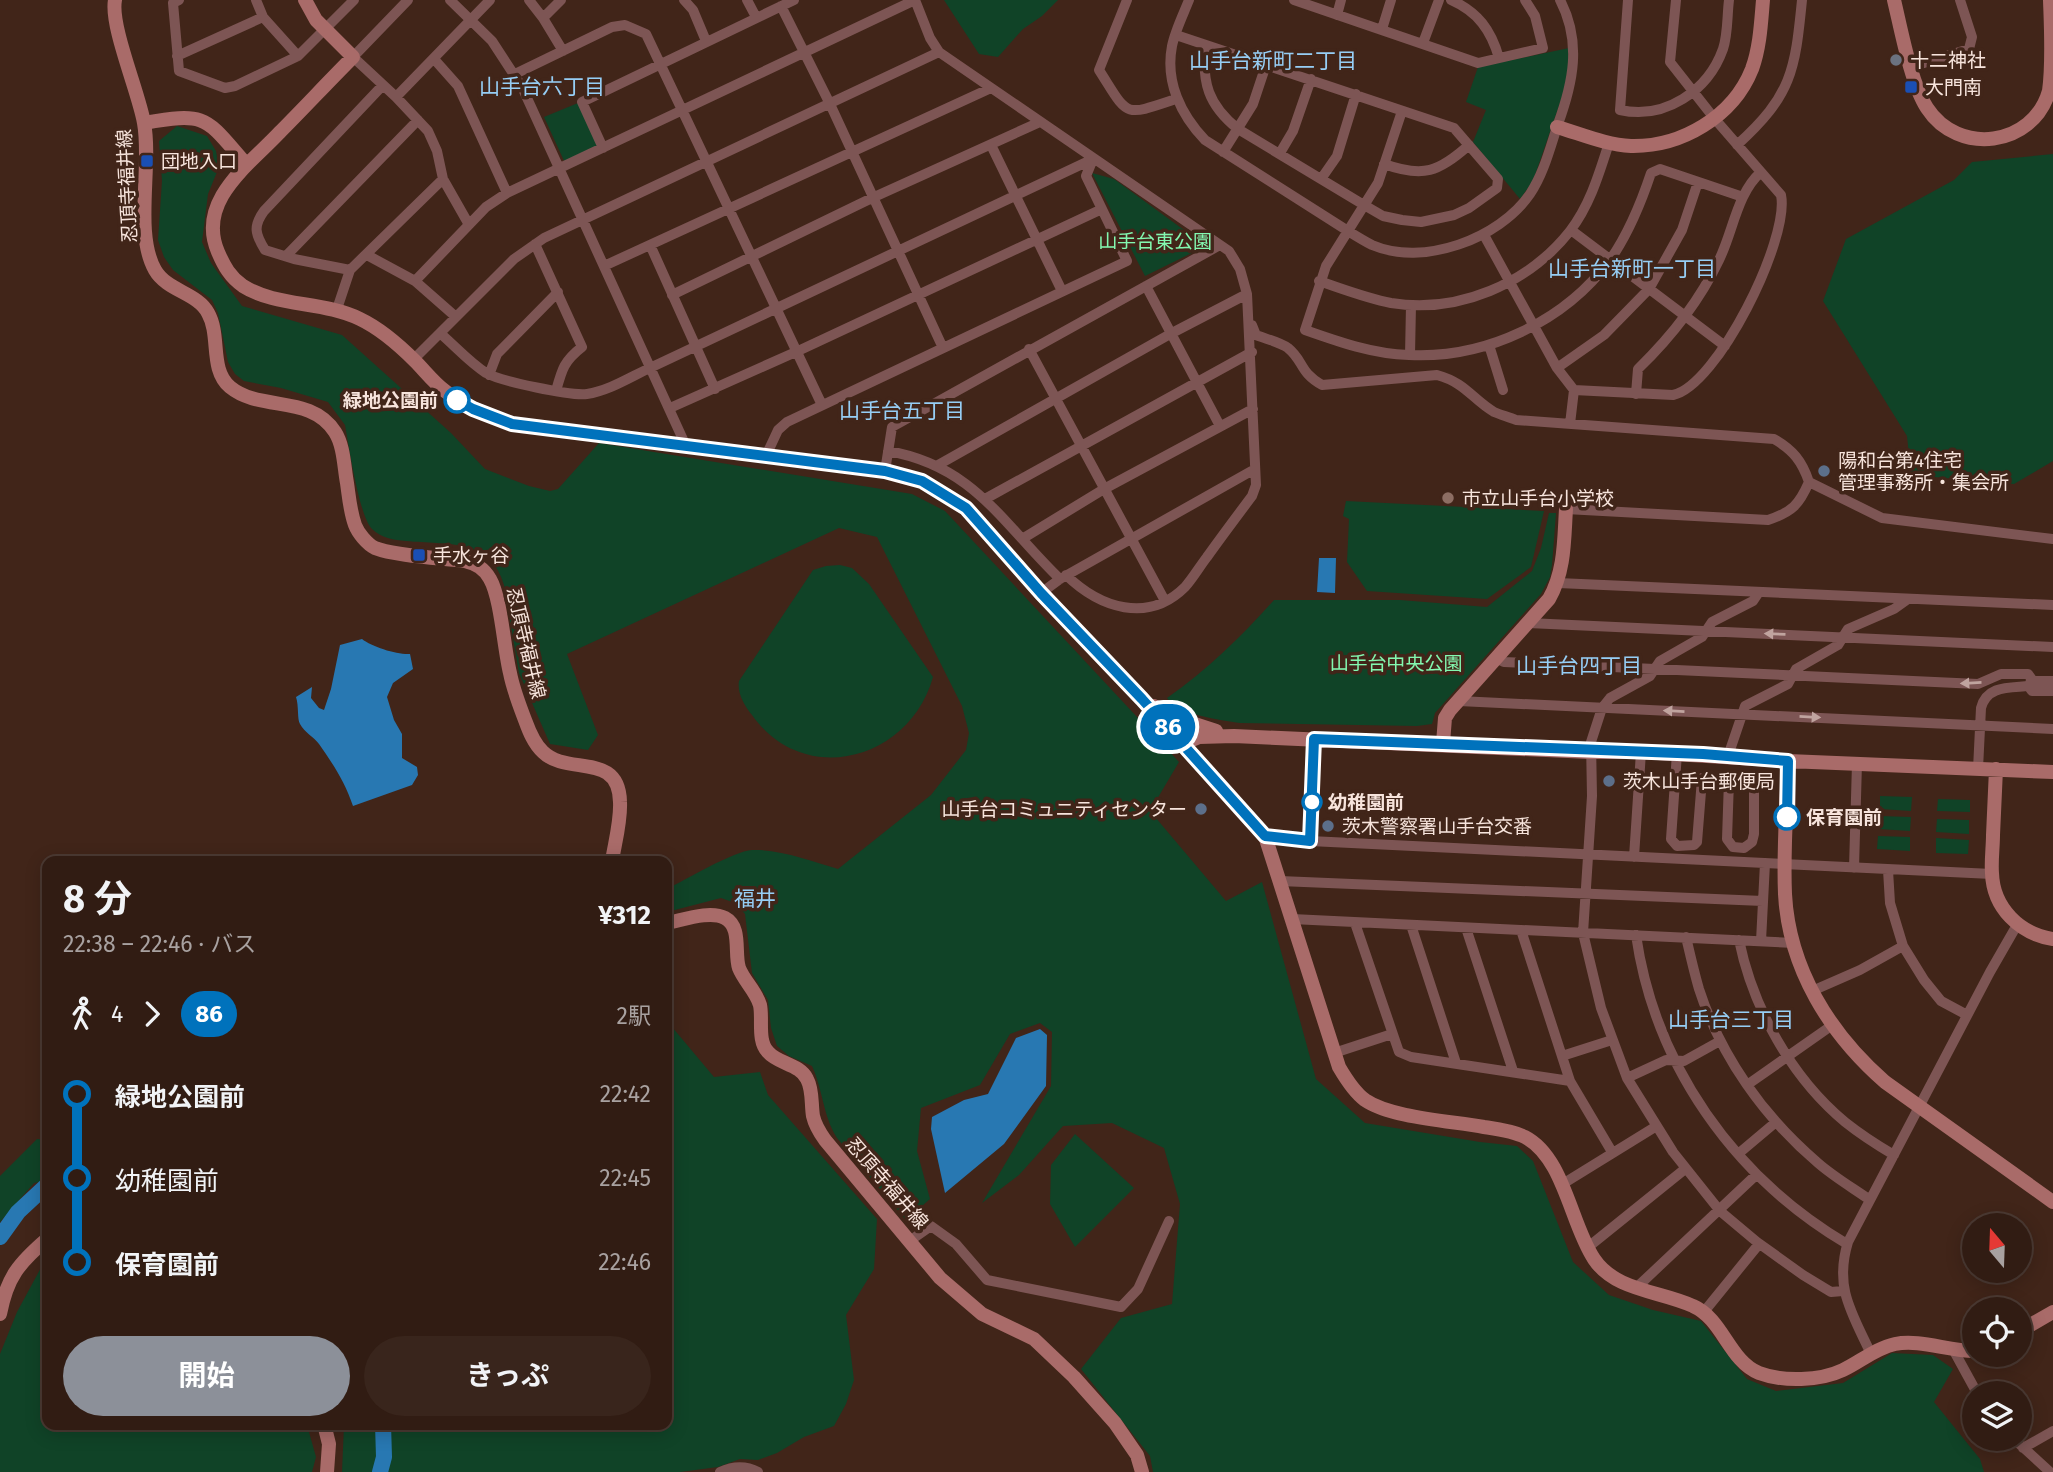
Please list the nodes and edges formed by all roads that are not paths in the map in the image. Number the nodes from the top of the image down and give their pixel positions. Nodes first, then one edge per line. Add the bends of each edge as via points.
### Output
1 (115, 0) edge
2 (179, 0) edge
3 (256, 0) edge
4 (305, 0) edge
5 (354, 0) edge
6 (450, 0) edge
7 (490, 0) edge
8 (528, 0) edge
9 (561, 0) edge
10 (684, 0) edge
11 (747, 0) edge
12 (794, 0) edge
13 (915, 0) edge
14 (1127, 0) edge
15 (1189, 0) edge
16 (1294, 0) edge
17 (1340, 0) edge
18 (1391, 0) edge
19 (1439, 0) edge
20 (1451, 0) edge
21 (1525, 0) edge
22 (1560, 0) edge
23 (1628, 0) edge
24 (1676, 0) edge
25 (1729, 0) edge
26 (1763, 0) edge
27 (1801, 0) edge
28 (1894, 0) edge
29 (1960, 0) edge
30 (2050, 0) edge
31 (407, 1) edge
32 (781, 6) junction
33 (1337, 15) junction
34 (263, 17) junction
35 (756, 17) junction
36 (543, 18) junction
37 (472, 21) junction
38 (1382, 29) junction
39 (325, 30) junction
40 (1176, 35) junction
41 (706, 41) junction
42 (1423, 43) junction
43 (1205, 45) junction
44 (563, 51) junction
45 (804, 52) junction
46 (939, 52) junction
47 (177, 55) junction
48 (298, 56) junction
49 (353, 57) junction
50 (1499, 58) junction
51 (434, 59) junction
52 (660, 63) junction
53 (1266, 65) junction
54 (1911, 67) junction
55 (515, 74) junction
56 (1311, 79) junction
57 (383, 85) junction
58 (991, 88) junction
59 (1693, 92) junction
60 (1356, 94) junction
61 (396, 97) junction
62 (1176, 99) junction
63 (830, 104) junction
64 (683, 110) junction
65 (1402, 111) junction
66 (1714, 118) junction
67 (418, 120) junction
68 (1040, 122) junction
69 (144, 123) junction
70 (1557, 127) junction
71 (1238, 129) junction
72 (1609, 143) junction
73 (991, 145) junction
74 (1469, 145) junction
75 (1737, 145) junction
76 (603, 148) junction
77 (851, 152) junction
78 (1223, 152) junction
79 (1280, 153) junction
80 (1093, 159) junction
81 (706, 161) junction
82 (246, 164) junction
83 (1384, 164) junction
84 (560, 168) junction
85 (1760, 172) junction
86 (443, 179) junction
87 (1321, 179) junction
88 (1698, 183) junction
89 (507, 193) junction
90 (1016, 195) junction
91 (1743, 197) junction
92 (873, 198) junction
93 (1364, 205) junction
94 (730, 209) junction
95 (1102, 209) junction
96 (582, 219) junction
97 (468, 223) junction
98 (1571, 230) junction
99 (1348, 231) junction
100 (1484, 234) junction
101 (1037, 239) junction
102 (535, 244) junction
103 (1220, 245) junction
104 (651, 247) junction
105 (898, 253) junction
106 (367, 255) junction
107 (752, 255) junction
108 (286, 256) junction
109 (1610, 260) junction
110 (604, 266) junction
111 (350, 270) junction
112 (415, 281) junction
113 (1319, 281) junction
114 (1510, 283) junction
115 (1146, 286) junction
116 (1648, 289) junction
117 (1062, 291) junction
118 (558, 292) junction
119 (1248, 294) junction
120 (672, 295) junction
121 (918, 295) junction
122 (1411, 305) junction
123 (337, 309) junction
124 (778, 309) junction
125 (1686, 316) junction
126 (456, 317) junction
127 (1250, 321) junction
128 (1533, 327) junction
129 (1172, 333) junction
130 (441, 334) junction
131 (1489, 345) junction
132 (1724, 346) junction
133 (695, 347) junction
134 (943, 348) junction
135 (1029, 349) junction
136 (798, 351) junction
137 (1252, 352) junction
138 (1410, 355) junction
139 (414, 359) junction
140 (652, 367) junction
141 (1557, 368) junction
142 (489, 375) junction
143 (1198, 382) junction
144 (715, 390) junction
145 (1503, 390) dead end
146 (1574, 390) junction
147 (556, 391) junction
148 (1636, 394) junction
149 (1055, 399) junction
150 (822, 405) junction
151 (670, 408) junction
152 (1252, 409) junction
153 (1570, 424) junction
154 (1220, 426) junction
155 (1080, 445) junction
156 (686, 446) junction
157 (888, 451) junction
158 (765, 458) junction
159 (937, 465) junction
160 (1255, 469) junction
161 (885, 471) junction
162 (1809, 482) junction
163 (1104, 489) junction
164 (985, 499) junction
165 (1566, 509) joint
166 (1131, 538) junction
167 (1022, 539) junction
168 (2053, 539) edge
169 (1063, 577) junction
170 (1558, 583) junction
171 (1759, 592) junction
172 (1041, 593) junction
173 (1908, 599) junction
174 (1165, 601) junction
175 (2053, 605) edge
176 (1528, 622) junction
177 (1706, 631) junction
178 (1844, 636) junction
179 (2053, 647) edge
180 (1496, 658) junction
181 (1654, 669) junction
182 (1792, 676) junction
183 (2053, 681) edge
184 (2031, 683) junction
185 (2053, 691) edge
186 (1142, 699) junction
187 (1459, 701) junction
188 (1602, 708) junction
189 (1742, 714) junction
190 (1980, 725) junction
191 (2053, 729) edge
192 (1234, 736) junction
193 (1314, 739) junction
194 (1443, 743) junction
195 (1182, 744) junction
196 (1590, 752) junction
197 (1641, 752) junction
198 (1677, 753) junction
199 (1728, 756) junction
200 (1788, 761) junction
201 (1857, 763) junction
202 (1979, 769) junction
203 (1996, 769) junction
204 (2053, 772) edge
205 (1676, 778) junction
206 (1702, 779) junction
207 (1729, 780) junction
208 (1265, 836) junction
209 (1310, 841) junction
210 (1588, 855) junction
211 (613, 856) edge
212 (1634, 857) junction
213 (1765, 863) junction
214 (1786, 864) junction
215 (1854, 868) junction
216 (1888, 870) junction
217 (1992, 874) junction
218 (1280, 881) junction
219 (1587, 894) junction
220 (1763, 901) junction
221 (1292, 919) junction
222 (672, 922) edge
223 (1355, 923) junction
224 (1411, 925) junction
225 (2017, 925) junction
226 (1466, 928) junction
227 (1521, 930) junction
228 (1583, 933) junction
229 (1636, 935) junction
230 (1686, 937) junction
231 (2053, 939) edge
232 (1739, 940) junction
233 (1761, 941) junction
234 (1794, 943) junction
235 (1903, 946) junction
236 (1812, 991) junction
237 (1967, 1015) junction
238 (1831, 1026) junction
239 (1392, 1034) junction
240 (1612, 1040) junction
241 (1720, 1041) junction
242 (1334, 1053) junction
243 (1562, 1056) junction
244 (1788, 1056) junction
245 (1674, 1060) junction
246 (1456, 1063) junction
247 (1513, 1071) junction
248 (1627, 1078) junction
249 (1570, 1081) junction
250 (1747, 1085) junction
251 (1918, 1108) junction
252 (1776, 1122) junction
253 (1655, 1127) junction
254 (1612, 1152) junction
255 (1738, 1154) junction
256 (1894, 1155) junction
257 (1685, 1169) junction
258 (1756, 1175) junction
259 (1561, 1185) junction
260 (1870, 1200) junction
261 (2053, 1202) edge
262 (1720, 1210) junction
263 (1169, 1221) dead end
264 (911, 1240) junction
265 (42, 1244) edge
266 (1759, 1244) junction
267 (1847, 1244) junction
268 (1587, 1248) junction
269 (1636, 1288) junction
270 (1843, 1291) junction
271 (2053, 1312) edge
272 (1703, 1313) junction
273 (0, 1314) edge
274 (2032, 1324) edge
275 (1954, 1351) junction
276 (1962, 1351) edge
277 (1871, 1354) junction
278 (1970, 1381) edge
279 (326, 1430) edge
280 (2053, 1431) edge
281 (2032, 1443) edge
282 (2026, 1451) edge
283 (327, 1472) edge
284 (720, 1472) edge
285 (758, 1472) edge
286 (1142, 1472) edge
287 (2050, 1472) edge

1 - 69 street, 忍頂寺福井線 via 118,30
2 - 47 street via 173,3
3 - 34 street
4 - 39 street
5 - 39 street
6 - 37 street
7 - 37 street
8 - 36 street
9 - 36 street
10 - 41 street
11 - 35 street
12 - 32 street
13 - 45 street
13 - 46 street
14 - 62 street via 1099,70 1122,107 1136,112
15 - 40 street
16 - 33 street
17 - 33 street
18 - 38 street
19 - 42 street
20 - 50 street via 1488,27
21 - 50 street via 1535,16 1543,48
22 - 70 street via 1574,60 1573,80
23 - 59 street via 1620,110 1643,113 1674,104
24 - 59 street via 1670,62
25 - 59 street via 1724,47
26 - 66 street via 1751,71 1743,88
27 - 75 street via 1796,53 1787,84 1769,113
28 - 54 street
29 - 54 street via 1972,37 1969,49
30 - 54 street via 2049,92 2036,116 2015,133 1987,141 1955,134 1924,105
31 - 49 street
32 - 35 street
32 - 45 street
33 - 38 street
34 - 47 street
34 - 48 street
35 - 41 street
36 - 44 street
37 - 51 street
37 - 55 street
38 - 42 street
39 - 48 street
39 - 49 street
40 - 43 street
40 - 62 street via 1171,55
41 - 52 street
42 - 50 street via 1478,63
43 - 53 street
43 - 71 street via 1207,91 1221,116
44 - 52 street via 625,25 646,34
44 - 55 street
45 - 63 street
45 - 64 street
46 - 58 street
46 - 63 street
47 - 48 street via 181,73 225,88
49 - 57 street
49 - 82 street
51 - 61 street
51 - 89 street via 458,86
52 - 64 street
52 - 76 street via 582,102
53 - 56 street
53 - 71 street via 1253,104
55 - 84 street
56 - 60 street
56 - 79 street
57 - 61 street
57 - 108 street via 256,223 256,237 265,250
58 - 68 street
58 - 77 street
59 - 66 street
60 - 65 street
60 - 87 street via 1337,156
61 - 67 street
62 - 78 street via 1195,130
63 - 77 street
63 - 81 street
64 - 76 street
64 - 81 street
65 - 74 street via 1454,128
65 - 83 street
66 - 72 street via 1684,137 1666,142 1649,146
66 - 75 street
67 - 86 street via 437,151
67 - 108 street
68 - 73 street
68 - 80 street
69 - 82 street via 176,117 205,121
69 - 211 street, 忍頂寺福井線 via 145,230 155,270 208,313 223,380 247,397 303,408 335,431 356,527 374,548 464,561 486,572 495,590 510,675 535,743 555,760 602,768 613,778 620,802
70 - 72 street
70 - 100 street via 1529,195
71 - 78 street
71 - 79 street
72 - 98 street via 1589,200
73 - 90 street
73 - 92 street
74 - 83 street via 1430,171
74 - 93 street via 1498,179 1497,188 1469,208 1421,222 1383,216
75 - 85 street
76 - 84 street
77 - 92 street
77 - 94 street
78 - 99 street
79 - 87 street
80 - 90 street
80 - 95 street via 1086,176
80 - 103 street
81 - 94 street
81 - 96 street
82 - 123 street via 219,201 213,221 214,244 226,271 266,296
83 - 93 street
84 - 89 street
84 - 96 street
85 - 91 street
85 - 132 street via 1781,195 1783,204 1764,275
86 - 97 street
86 - 106 street
87 - 93 street
88 - 91 street
88 - 109 street via 1660,169 1651,173 1632,223
88 - 116 street via 1682,230
89 - 97 street
90 - 101 street
90 - 105 street
91 - 125 street via 1720,258
92 - 105 street
92 - 107 street
93 - 99 street
94 - 104 street
94 - 107 street
95 - 101 street
95 - 117 street via 1127,261
96 - 102 street
96 - 110 street
97 - 112 street
98 - 109 street
98 - 114 street
99 - 100 street via 1373,245 1399,251 1428,251
99 - 113 street
100 - 114 street
101 - 117 street
101 - 121 street
102 - 118 street
102 - 126 street
103 - 115 street
103 - 119 street via 1240,269
104 - 110 street
104 - 120 street
105 - 121 street
105 - 124 street
106 - 111 street
106 - 112 street
107 - 120 street
107 - 124 street
108 - 111 street
109 - 116 street
109 - 128 street via 1589,284
110 - 140 street
111 - 123 street
112 - 126 street
113 - 122 street via 1361,296
113 - 138 street via 1305,330 1379,352
114 - 122 street via 1454,302
114 - 128 street
115 - 129 street
115 - 135 street
116 - 125 street
116 - 141 street via 1604,335
117 - 134 street
118 - 142 street via 497,354
118 - 147 street via 583,347 562,367
119 - 127 street
119 - 129 street
120 - 133 street
121 - 134 street
121 - 136 street
122 - 138 street
123 - 139 street via 382,332
124 - 133 street
124 - 136 street
125 - 132 street
125 - 148 street via 1638,369
126 - 130 street
127 - 137 street
127 - 153 street via 1256,335 1287,347 1303,371 1322,385 1437,375 1467,389 1493,411 1516,420
128 - 131 street
128 - 141 street
129 - 143 street
129 - 149 street
130 - 139 street
130 - 142 street
131 - 138 street
131 - 145 street
132 - 148 street via 1681,394
133 - 140 street
133 - 144 street
134 - 150 street
135 - 149 street
135 - 157 street via 892,427
136 - 144 street
136 - 150 street
137 - 143 street
137 - 152 street
139 - 156 street via 454,398 512,424
140 - 147 street via 586,394
140 - 151 street
141 - 146 street
142 - 147 street
143 - 154 street
143 - 155 street
144 - 151 street
146 - 148 street
146 - 153 street
149 - 155 street
149 - 159 street
150 - 158 street via 778,430
151 - 156 street
152 - 154 street
152 - 160 street
153 - 162 street via 1774,439 1804,465
154 - 163 street
155 - 163 street
155 - 164 street
156 - 158 street
157 - 159 street
157 - 161 street
158 - 161 street
159 - 164 street
160 - 166 street
160 - 174 street via 1252,496 1184,587
161 - 172 street via 922,481 966,508
162 - 165 street via 1789,513 1768,520
162 - 168 street via 1882,518
163 - 166 street
163 - 167 street
164 - 167 street
165 - 170 street
166 - 169 street
166 - 174 street
167 - 169 street
169 - 172 street
169 - 174 street via 1112,606 1143,609
170 - 171 street
170 - 176 street
171 - 173 street
171 - 177 street via 1753,601 1712,622
172 - 186 street
173 - 175 street
173 - 178 street via 1848,629
176 - 177 street
176 - 180 street
178 -> 177 street
177 - 181 street
178 - 179 street
178 - 182 street
180 - 181 street
180 - 187 street
181 - 182 street
181 - 188 street
184 -> 182 street via 2028,674 2001,674 1978,684
182 - 189 street via 1787,684 1745,706
183 - 184 street
184 - 185 street via 2032,691
184 - 190 street via 1991,691 1981,705
186 - 192 street via 1173,717
186 - 195 street
187 - 188 street
187 - 194 street via 1445,718
189 -> 188 street
188 - 196 street
189 -> 190 street
189 - 199 street
190 - 191 street
190 - 202 street
192 - 193 street
192 - 195 street via 1199,737
193 - 194 street
193 - 209 street
194 - 196 street
195 - 208 street
196 - 197 street
196 - 210 street
197 - 198 street
197 - 212 street
198 - 199 street
198 - 205 street
199 - 200 street
200 - 201 street
200 - 214 street
201 - 202 street
201 - 215 street
202 - 203 street
203 - 204 street
203 - 217 street
205 - 206 street
205 - 206 street via 1671,839 1677,846 1697,842
206 - 207 street
207 - 207 street via 1754,787 1754,834 1744,848 1732,847 1727,839
208 - 209 street
208 - 218 street
209 - 210 street
210 - 212 street
210 - 219 street
212 - 213 street
213 - 214 street
213 - 220 street
214 - 215 street
214 - 234 street via 1785,894
215 - 216 street
216 - 217 street
216 - 235 street via 1890,902
217 - 225 street via 1997,897
218 - 219 street
218 - 221 street
219 - 220 street
219 - 228 street
220 - 233 street
221 - 223 street
221 - 242 street
222 - 264 street, 忍頂寺福井線 via 709,916 724,917 733,924 736,959 761,1007 764,1047 769,1055 806,1077 817,1129
223 - 224 street
223 - 239 street
224 - 226 street
224 - 246 street
225 - 231 street
225 - 237 street
226 - 227 street
226 - 247 street
227 - 228 street
227 - 243 street
228 - 229 street
228 - 240 street
229 - 230 street
229 - 245 street via 1648,991
230 - 232 street
230 - 241 street via 1699,989
232 - 233 street
232 - 244 street via 1760,1006
233 - 234 street
234 - 236 street
235 - 236 street
235 - 237 street via 1941,1001
236 - 238 street
237 - 251 street
238 - 244 street
238 - 251 street via 1859,1059
239 - 242 street
239 - 246 street via 1399,1052
240 - 243 street
240 - 248 street
241 - 245 street via 1684,1061
241 - 250 street
242 - 259 street via 1350,1086 1364,1100 1384,1110 1525,1137 1546,1153
243 - 249 street
244 - 250 street
244 - 256 street via 1825,1103
245 - 248 street
245 - 255 street via 1707,1115
246 - 247 street
247 - 249 street
248 - 253 street
249 - 254 street
250 - 252 street
251 - 256 street
251 - 261 street
252 - 255 street
252 - 260 street via 1820,1165
253 - 254 street
253 - 257 street
254 - 259 street
255 - 258 street
256 - 260 street
257 - 262 street
257 - 268 street
258 - 262 street
258 - 267 street
259 - 268 street
260 - 267 street
262 - 266 street
262 - 269 street
263 - 264 street via 1138,1289 1121,1307 987,1280 956,1244 931,1226
264 - 286 street, 忍頂寺福井線 via 940,1278 982,1314 1047,1349 1115,1423 1137,1455
265 - 273 street via 9,1279
266 - 270 street via 1831,1292
266 - 272 street
267 - 270 street
268 - 269 street via 1602,1271
269 - 272 street via 1689,1304
270 - 277 street
271 - 274 street
272 - 277 street via 1740,1359 1758,1373 1789,1379 1816,1377 1841,1371
275 - 276 street
275 - 277 street via 1910,1342
275 - 278 street
279 - 283 street via 330,1444
280 - 281 street
282 - 287 street
284 - 285 street via 737,1466

